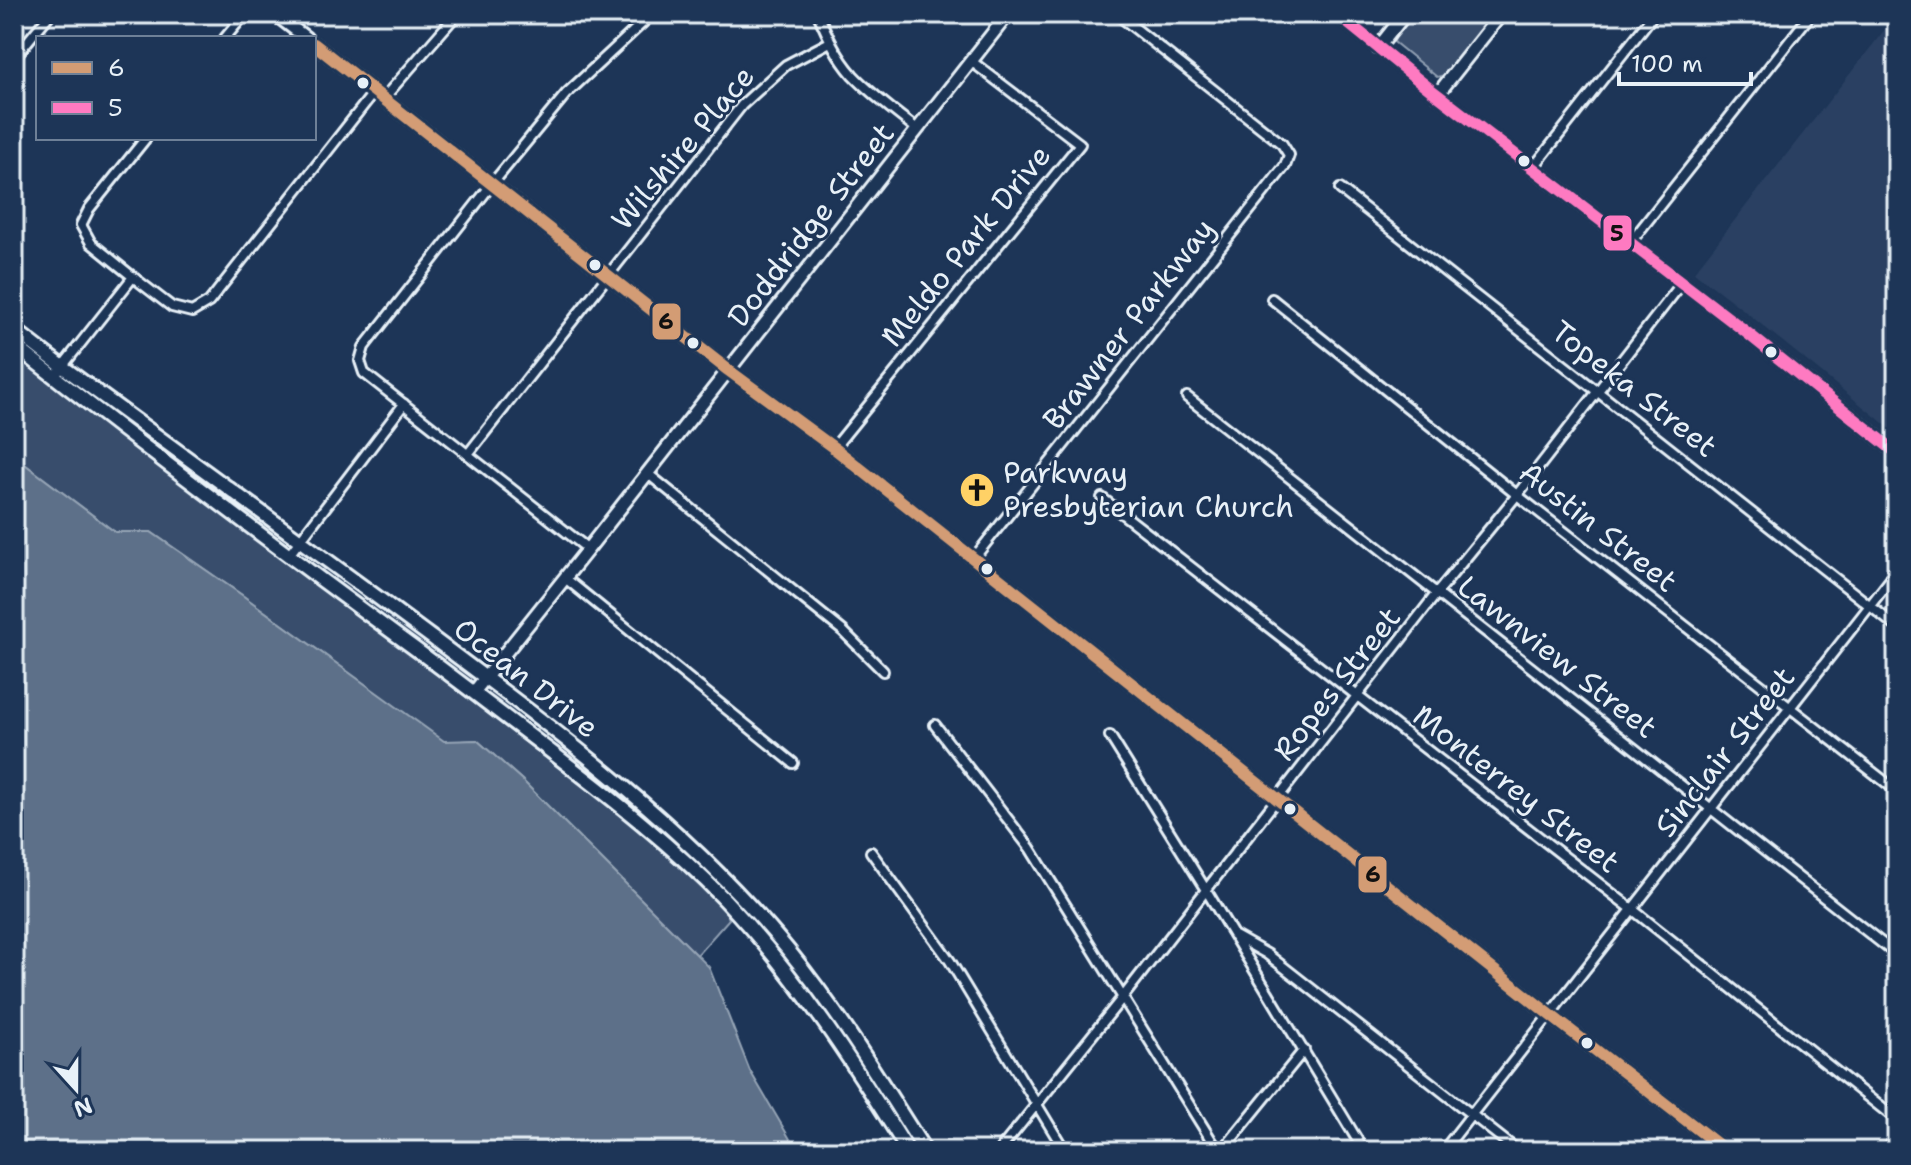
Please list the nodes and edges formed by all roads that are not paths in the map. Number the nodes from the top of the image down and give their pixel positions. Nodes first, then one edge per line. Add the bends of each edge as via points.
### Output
1 (50, 14) edge
2 (245, 14) edge
3 (275, 14) edge
4 (457, 14) edge
5 (652, 14) edge
6 (818, 14) edge
7 (1008, 14) edge
8 (1117, 14) edge
9 (1337, 14) edge
10 (1405, 14) edge
11 (1501, 14) edge
12 (1654, 14) edge
13 (1811, 14) edge
14 (289, 18) edge
15 (227, 36) edge
16 (304, 36) edge
17 (830, 42) junction
18 (316, 46) edge
19 (1378, 48) junction
20 (14, 58) edge
21 (971, 61) junction
22 (379, 95) junction
23 (1437, 95) junction
24 (917, 129) junction
25 (144, 140) edge
26 (1533, 168) junction
27 (492, 184) junction
28 (1340, 189) dead end
29 (1630, 243) junction
30 (609, 275) junction
31 (133, 277) junction
32 (1682, 283) junction
33 (1272, 299) dead end
34 (14, 329) edge
35 (14, 345) edge
36 (728, 370) junction
37 (58, 372) junction
38 (1598, 391) junction
39 (1187, 397) dead end
40 (404, 404) junction
41 (834, 448) junction
42 (177, 450) junction
43 (1897, 453) edge
44 (468, 454) junction
45 (167, 464) junction
46 (647, 473) junction
47 (233, 491) junction
48 (1517, 495) junction
49 (1102, 498) dead end
50 (224, 506) junction
51 (300, 540) junction
52 (588, 549) junction
53 (289, 555) junction
54 (974, 558) junction
55 (1897, 571) edge
56 (565, 578) junction
57 (1437, 593) junction
58 (1870, 606) junction
59 (1897, 627) edge
60 (883, 671) dead end
61 (485, 678) junction
62 (474, 692) junction
63 (1357, 696) junction
64 (1790, 707) junction
65 (935, 725) dead end
66 (1110, 736) dead end
67 (793, 763) dead end
68 (1897, 791) edge
69 (1278, 800) junction
70 (1711, 810) junction
71 (693, 850) junction
72 (871, 852) dead end
73 (684, 861) junction
74 (1206, 890) junction
75 (1632, 909) junction
76 (1234, 936) junction
77 (1897, 955) edge
78 (804, 982) junction
79 (1123, 997) junction
80 (1549, 1014) junction
81 (837, 1016) junction
82 (826, 1024) junction
83 (1304, 1050) junction
84 (861, 1064) junction
85 (894, 1102) junction
86 (1037, 1104) junction
87 (883, 1111) junction
88 (1470, 1115) junction
89 (1897, 1120) edge
90 (1897, 1135) edge
91 (908, 1151) edge
92 (925, 1151) edge
93 (999, 1151) edge
94 (1065, 1151) edge
95 (1220, 1151) edge
96 (1364, 1151) edge
97 (1443, 1151) edge
98 (1518, 1151) edge
99 (1726, 1151) edge
100 (1885, 1151) edge

1 - 20 street
2 - 15 street
3 - 14 main road
4 - 22 street
5 - 27 street via 566,94
6 - 17 street
7 - 21 main road, Doddridge Street
8 - 54 street, Brawner Parkway via 1282,144 1289,155
9 - 19 main road
10 - 19 main road
11 - 23 main road
12 - 26 street
13 - 29 street
14 - 16 main road
17 - 24 street via 852,73
17 - 30 street, Wilshire Place via 786,65 742,105
18 - 22 main road
19 - 23 main road
21 - 24 main road, Doddridge Street
21 - 41 street, Meldo Park Drive via 1080,144
22 - 27 main road
22 - 31 street via 209,302 192,312 172,307
23 - 26 main road
24 - 36 main road, Doddridge Street
25 - 31 street via 81,225 91,243
26 - 29 main road
27 - 30 main road
27 - 40 street via 364,347 364,373
28 - 38 street, Topeka Street
29 - 32 main road
30 - 36 main road
30 - 44 street, Wilshire Place
31 - 37 street
32 - 38 street, Ropes Street
32 - 43 main road
33 - 48 street, Austin Street
34 - 37 main road, Ocean Drive
35 - 37 main road, Ocean Drive
36 - 41 main road
36 - 46 main road, Doddridge Street
37 - 42 main road, Ocean Drive
37 - 45 main road, Ocean Drive
38 - 48 street, Ropes Street
38 - 58 street, Topeka Street
39 - 57 street, Lawnview Street
40 - 44 street
40 - 51 street
41 - 54 main road
42 - 45 main road
42 - 47 main road, Ocean Drive
44 - 52 street
45 - 50 main road, Ocean Drive
46 - 52 main road, Doddridge Street
46 - 60 street via 843,631
47 - 50 main road
47 - 51 main road, Ocean Drive
48 - 57 street, Ropes Street
48 - 64 street, Austin Street
49 - 63 street, Monterrey Street
50 - 53 main road, Ocean Drive
51 - 53 street
51 - 61 main road, Ocean Drive
52 - 56 main road, Doddridge Street
53 - 62 main road, Ocean Drive
54 - 69 main road
55 - 58 street, Sinclair Street
56 - 61 main road, Doddridge Street
56 - 67 street
57 - 63 street, Ropes Street
57 - 70 street, Lawnview Street
58 - 59 street, Topeka Street
58 - 64 street, Sinclair Street
61 - 62 main road, Doddridge Street
61 - 71 main road, Ocean Drive via 635,796
62 - 73 main road, Ocean Drive via 623,806
63 - 69 street, Ropes Street
63 - 75 street, Monterrey Street
64 - 68 street, Austin Street
64 - 70 street, Sinclair Street
65 - 79 street via 1030,848
66 - 74 street
69 - 74 street, Ropes Street
69 - 80 main road
70 - 75 street, Sinclair Street
70 - 77 street, Lawnview Street
71 - 73 main road
71 - 78 main road, Ocean Drive via 789,951
72 - 86 street via 950,961
73 - 78 main road, Ocean Drive
74 - 76 street
74 - 79 street, Ropes Street
75 - 80 street, Sinclair Street
75 - 89 street, Monterrey Street
76 - 83 street
76 - 88 street via 1267,954
78 - 81 main road, Ocean Drive
78 - 82 main road, Ocean Drive
79 - 86 street, Ropes Street
79 - 95 street
80 - 88 street, Sinclair Street
80 - 99 main road
81 - 82 main road
81 - 84 main road, Ocean Drive
82 - 84 main road, Ocean Drive
83 - 95 street
83 - 96 street
84 - 85 main road, Ocean Drive
84 - 87 main road, Ocean Drive
85 - 87 main road
85 - 92 main road, Ocean Drive
86 - 93 street, Ropes Street
86 - 94 street
87 - 91 main road, Ocean Drive
88 - 97 street, Sinclair Street
88 - 98 street
90 - 100 street

